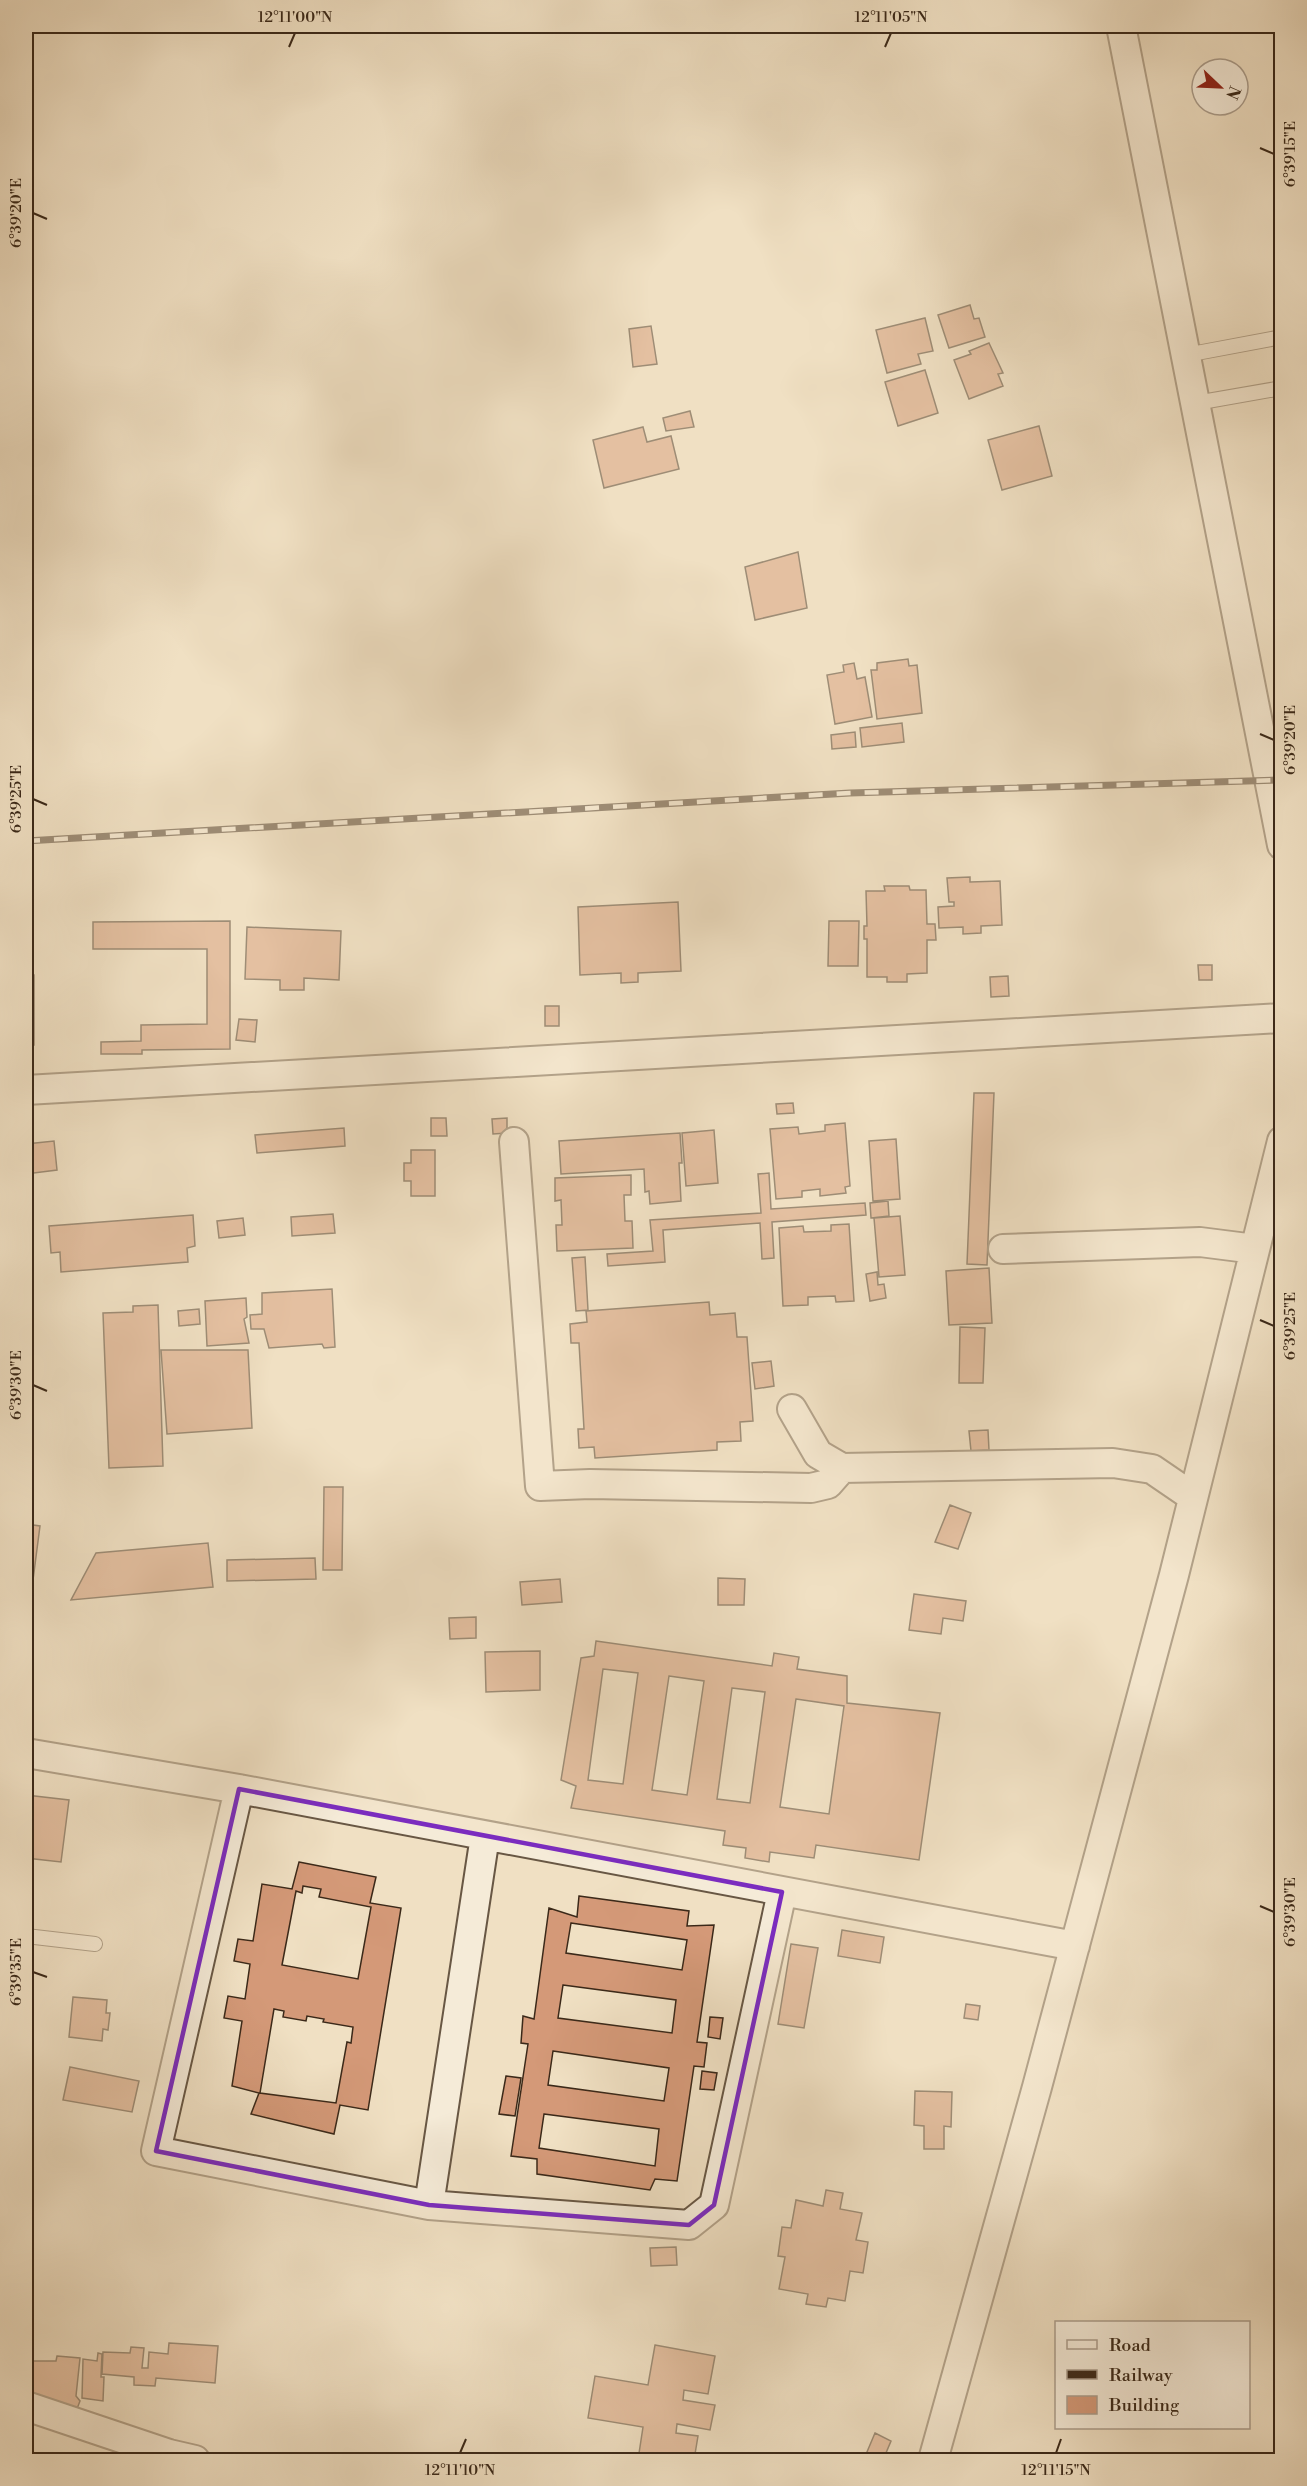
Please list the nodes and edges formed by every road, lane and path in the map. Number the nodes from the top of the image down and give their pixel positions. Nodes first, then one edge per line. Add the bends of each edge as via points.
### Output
1 (1120, 26) edge
2 (1281, 337) edge
3 (1186, 355) junction
4 (1281, 388) edge
5 (1196, 404) junction
6 (1281, 845) edge
7 (1281, 1018) edge
8 (26, 1090) edge
9 (1281, 1141) edge
10 (514, 1142) dead end
11 (1003, 1249) dead end
12 (1255, 1249) junction
13 (792, 1409) dead end
14 (842, 1468) junction
15 (1193, 1497) junction
16 (26, 1753) edge
17 (239, 1789) junction
18 (485, 1836) junction
19 (782, 1892) junction
20 (26, 1936) edge
21 (96, 1944) dead end
22 (1075, 1946) junction
23 (429, 2205) junction
24 (26, 2406) edge
25 (177, 2458) edge
26 (933, 2460) edge

1 - 3 street
2 - 3 lane
3 - 5 street
4 - 5 lane
5 - 6 street
7 - 8 street
9 - 12 street
10 - 14 street via 540,1486 812,1488 828,1484
11 - 12 street via 1200,1242
12 - 15 street
13 - 14 street via 818,1454
14 - 15 street via 1113,1463 1152,1469
15 - 22 street
16 - 17 street
17 - 18 street
17 - 23 street via 156,2151
18 - 19 street
18 - 23 street
19 - 22 street
19 - 23 street via 714,2205 689,2225
20 - 21 lane
22 - 26 street
24 - 25 street

